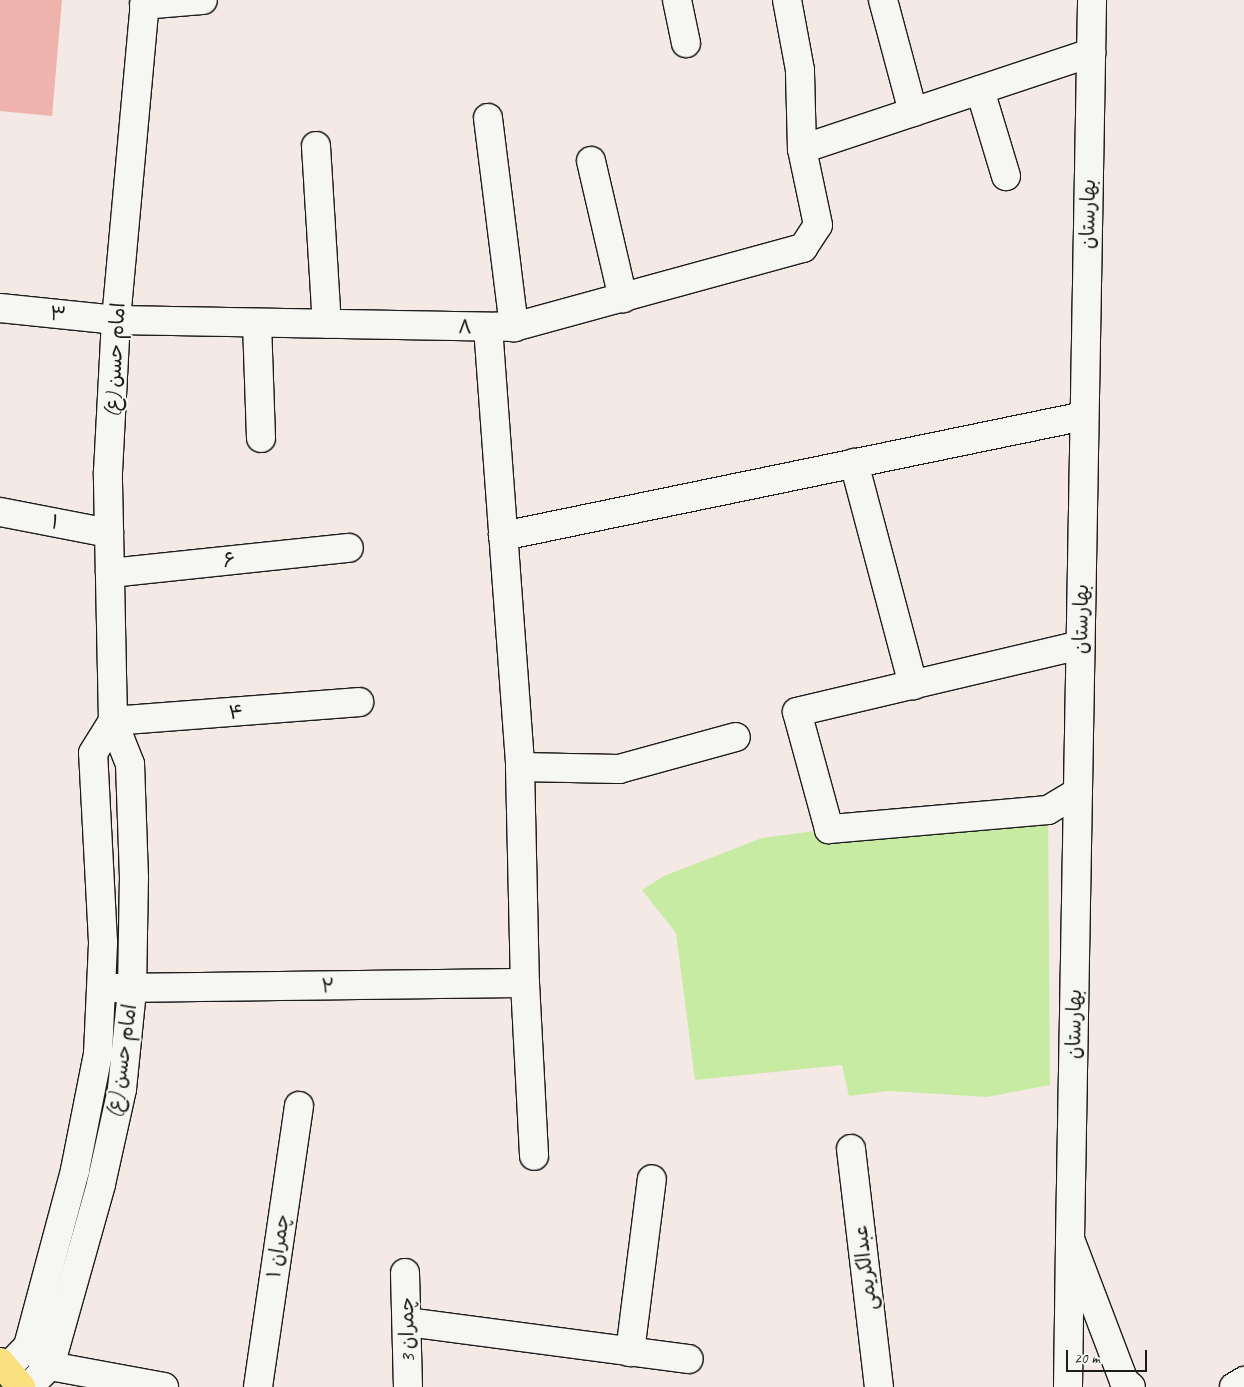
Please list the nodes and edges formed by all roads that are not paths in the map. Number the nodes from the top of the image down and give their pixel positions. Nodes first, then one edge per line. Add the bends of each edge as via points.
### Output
1 (203, 0) edge
2 (677, 0) edge
3 (787, 0) edge
4 (883, 0) edge
5 (1092, 0) edge
6 (144, 3) edge
7 (686, 43) dead end
8 (1091, 53) junction
9 (980, 90) junction
10 (913, 112) junction
11 (488, 118) dead end
12 (316, 146) dead end
13 (802, 149) junction
14 (591, 161) dead end
15 (1006, 176) dead end
16 (623, 298) junction
17 (0, 308) edge
18 (116, 320) junction
19 (257, 323) junction
20 (327, 324) junction
21 (501, 327) junction
22 (1084, 416) junction
23 (261, 438) dead end
24 (854, 463) junction
25 (0, 512) edge
26 (110, 533) junction
27 (503, 536) junction
28 (349, 548) dead end
29 (110, 572) junction
30 (1080, 645) junction
31 (913, 685) junction
32 (358, 702) dead end
33 (113, 721) junction
34 (736, 737) dead end
35 (520, 768) junction
36 (1078, 792) junction
37 (525, 983) junction
38 (101, 987) junction
39 (132, 990) junction
40 (298, 1106) dead end
41 (851, 1149) dead end
42 (534, 1156) dead end
43 (652, 1179) dead end
44 (1070, 1238) junction
45 (405, 1273) dead end
46 (407, 1322) junction
47 (28, 1346) junction
48 (630, 1352) junction
49 (689, 1359) dead end
50 (50, 1366) junction
51 (9, 1373) edge
52 (1244, 1381) edge
53 (28, 1387) edge
54 (164, 1387) edge
55 (258, 1387) edge
56 (408, 1387) edge
57 (879, 1387) edge
58 (1068, 1387) edge
59 (1131, 1387) edge
60 (1234, 1387) edge

1 - 6 street
2 - 7 street
3 - 13 street via 800,70
4 - 10 street
5 - 8 street, بهارستان
6 - 18 street, امام حسن (ع)
8 - 9 street
8 - 22 street, بهارستان
9 - 10 street
9 - 15 street
10 - 13 street
11 - 21 street
12 - 20 street
13 - 16 street, ۸ via 818,225 804,248
14 - 16 street
16 - 21 street, ۸
17 - 18 street, ۳
18 - 19 street, ۸
18 - 26 street, امام حسن (ع) via 108,472
19 - 20 street, ۸
19 - 23 street
20 - 21 street, ۸
21 - 27 street
22 - 24 street
22 - 30 street, بهارستان
24 - 27 street
24 - 31 street
25 - 26 street, ۱
26 - 29 street, امام حسن (ع)
27 - 35 street
28 - 29 street, ۶
29 - 33 street, امام حسن (ع)
30 - 31 street
30 - 36 street, بهارستان
31 - 36 street via 797,712 829,829 1048,810
32 - 33 street, ۴
33 - 38 street, امام حسن (ع) via 93,753 102,932
33 - 39 street, امام حسن (ع) via 130,764 134,878
34 - 35 street via 620,769
35 - 37 street
36 - 44 street, بهارستان
37 - 39 street, ۲
37 - 42 street
38 - 39 street, ۲
38 - 47 street, امام حسن (ع) via 98,1054 76,1160
39 - 50 street, امام حسن (ع) via 122,1089 102,1184
40 - 55 street, چمران ۱
41 - 57 street, عبدالکریمی
43 - 48 street
44 - 58 street, بهارستان
44 - 59 street via 1124,1381
45 - 46 street, چمران 3
46 - 48 street
46 - 56 street, چمران 3
47 - 50 street
47 - 51 street, امام حسن (ع)
48 - 49 street
50 - 53 street
50 - 54 street
52 - 60 street

